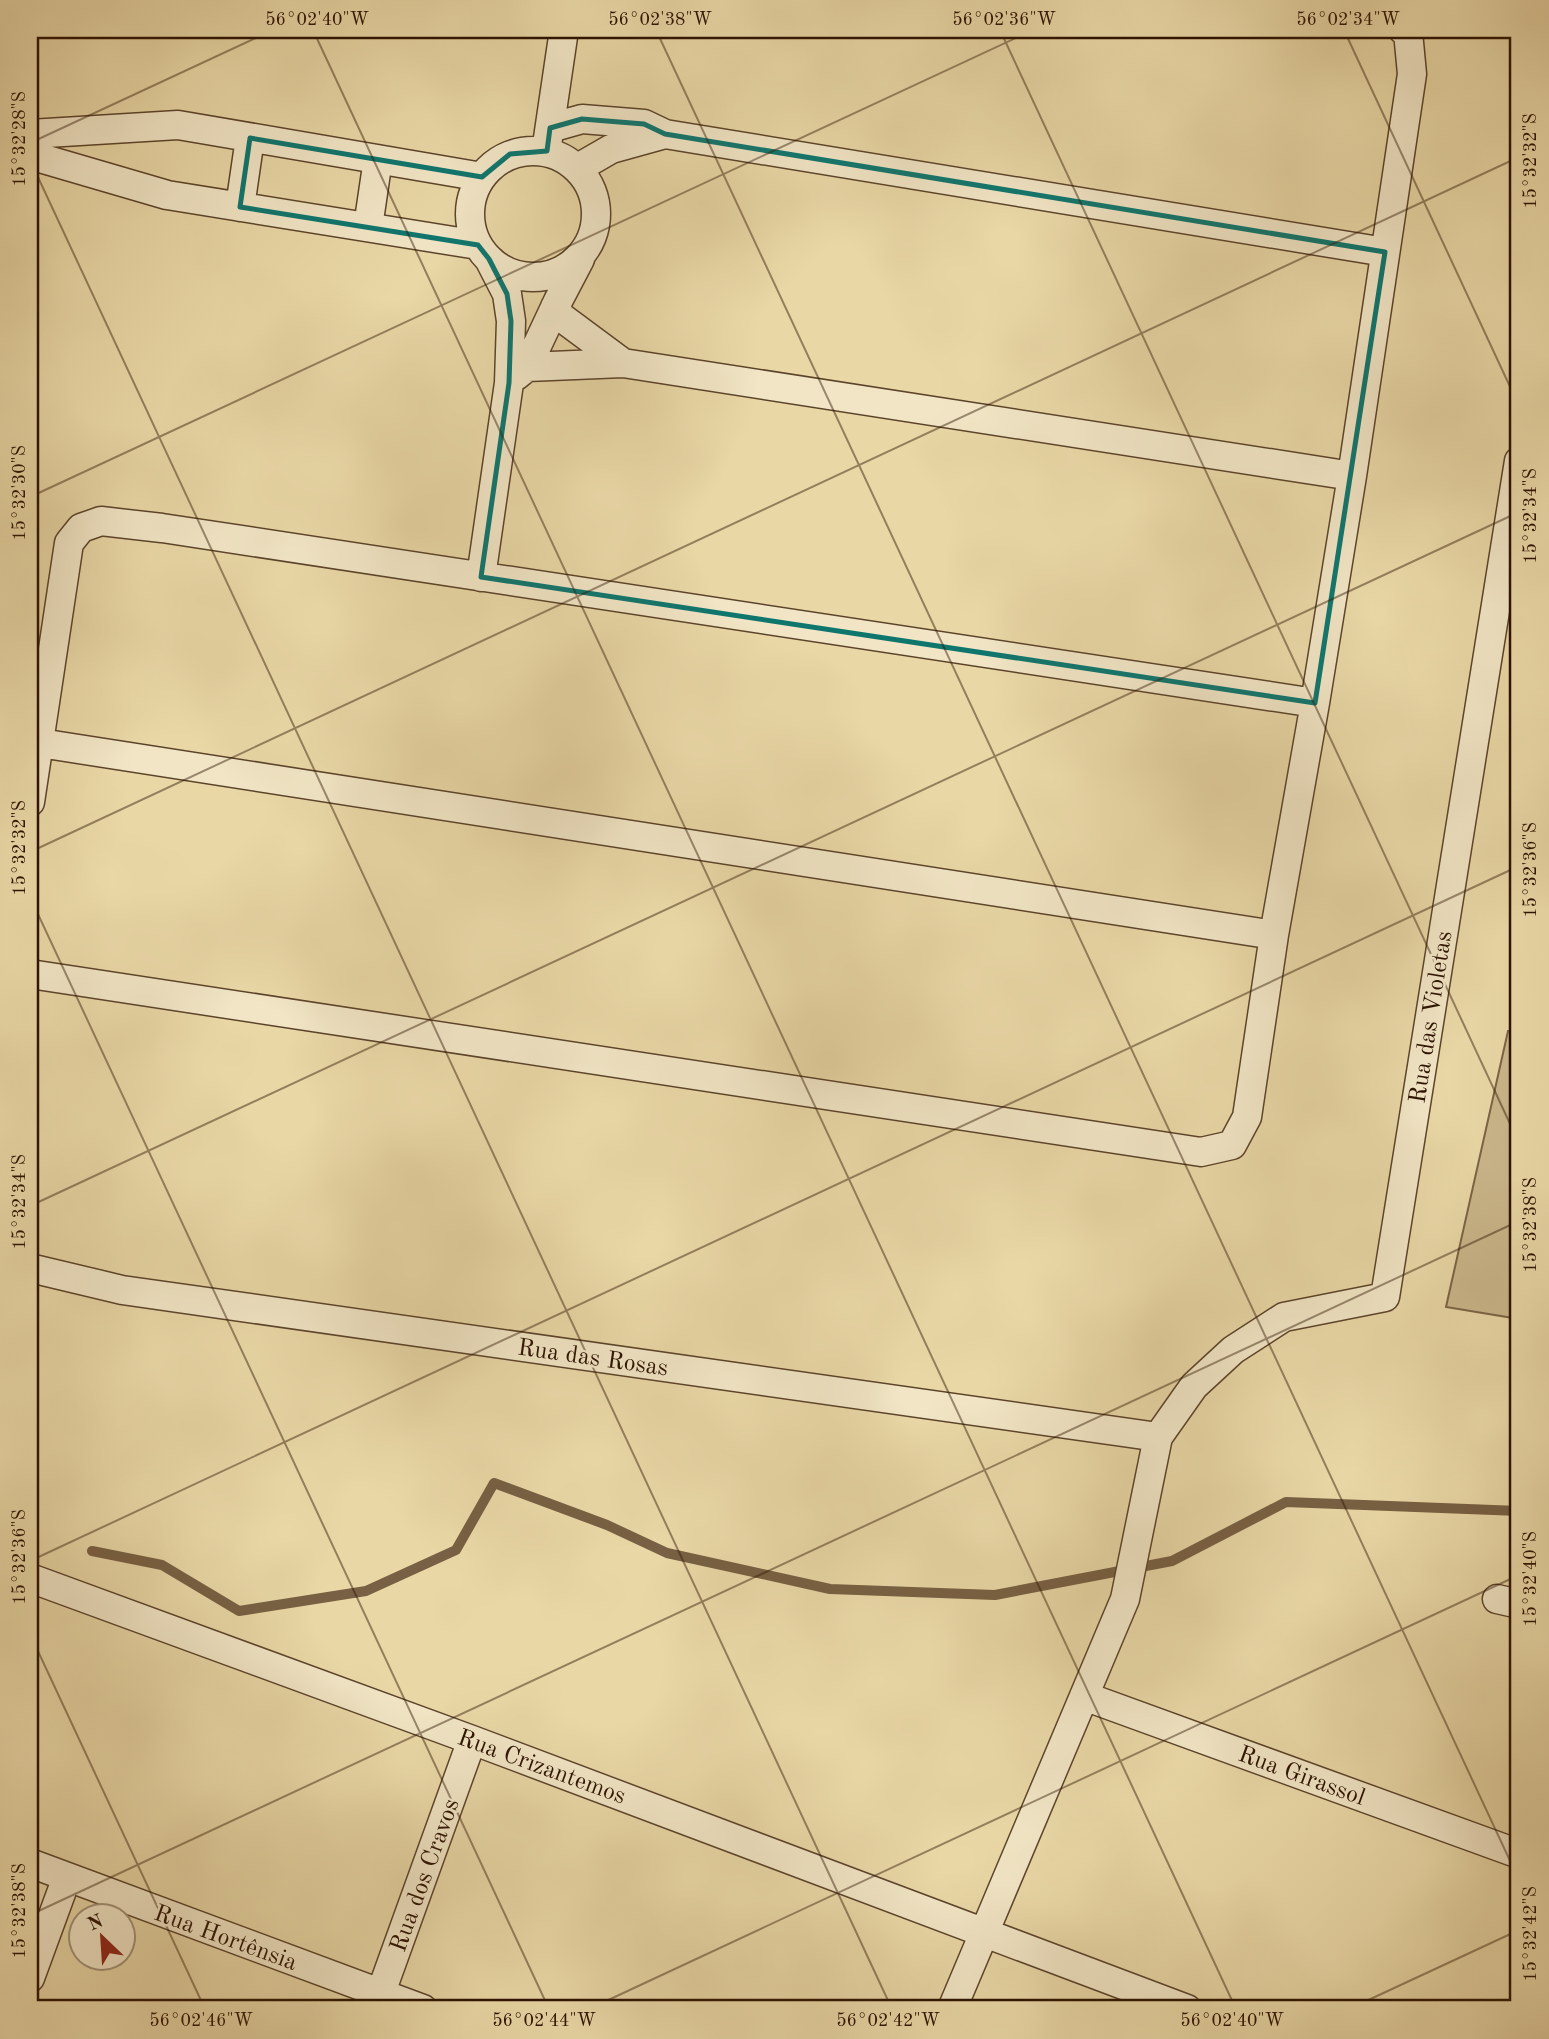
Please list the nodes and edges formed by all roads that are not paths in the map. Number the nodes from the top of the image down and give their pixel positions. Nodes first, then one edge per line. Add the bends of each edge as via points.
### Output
1 (564, 30) edge
2 (1403, 30) edge
3 (30, 134) edge
4 (666, 134) junction
5 (250, 138) junction
6 (548, 140) junction
7 (30, 155) edge
8 (377, 159) junction
9 (578, 168) junction
10 (482, 177) junction
11 (240, 207) junction
12 (368, 227) junction
13 (585, 251) junction
14 (483, 252) junction
15 (1385, 252) junction
16 (555, 307) junction
17 (623, 363) junction
18 (518, 375) junction
19 (1519, 461) edge
20 (1352, 476) junction
21 (481, 578) junction
22 (1315, 703) junction
23 (40, 743) junction
24 (30, 802) edge
25 (1274, 935) junction
26 (30, 974) edge
27 (30, 1268) edge
28 (1158, 1437) junction
29 (30, 1578) edge
30 (1084, 1696) junction
31 (472, 1740) junction
32 (1519, 1854) edge
33 (30, 1863) edge
34 (67, 1877) junction
35 (985, 1931) junction
36 (30, 1978) edge
37 (378, 2002) edge
38 (423, 2009) edge
39 (952, 2009) edge
40 (1187, 2009) edge

1 - 6 street
2 - 15 street via 1408,32 1412,74
3 - 5 street via 178,125
4 - 6 street via 644,124 582,119
4 - 9 street via 611,149
4 - 15 street
5 - 8 street
5 - 11 street
6 - 9 street
6 - 10 street via 510,154
7 - 11 street via 167,195
8 - 10 street
8 - 12 street
9 - 13 street via 596,199 594,235
10 - 14 street via 470,210 471,228
11 - 12 street
12 - 14 street
13 - 14 street via 572,265 538,277 503,270
13 - 16 street
14 - 18 street via 507,294
15 - 20 street
16 - 17 street via 561,317
16 - 18 street
17 - 18 street
17 - 20 street
18 - 21 street
19 - 28 street, Rua das Violetas via 1385,1297 1284,1317 1233,1350 1194,1386
20 - 22 street
21 - 22 street
21 - 23 street via 162,528 101,521 81,528 69,543
22 - 25 street
23 - 24 street
23 - 25 street
25 - 26 street via 1247,1117 1233,1145 1201,1152
27 - 28 street, Rua das Rosas via 122,1290
28 - 30 street via 1125,1600
29 - 31 street, Rua Crizantemos
30 - 32 street, Rua Girassol
30 - 35 street
31 - 35 street, Rua Crizantemos
31 - 37 street, Rua dos Cravos
33 - 34 street, Rua Hortênsia
34 - 36 street
34 - 37 street, Rua Hortênsia
35 - 39 street
35 - 40 street, Rua Crizantemos
37 - 38 street, Rua Hortênsia

